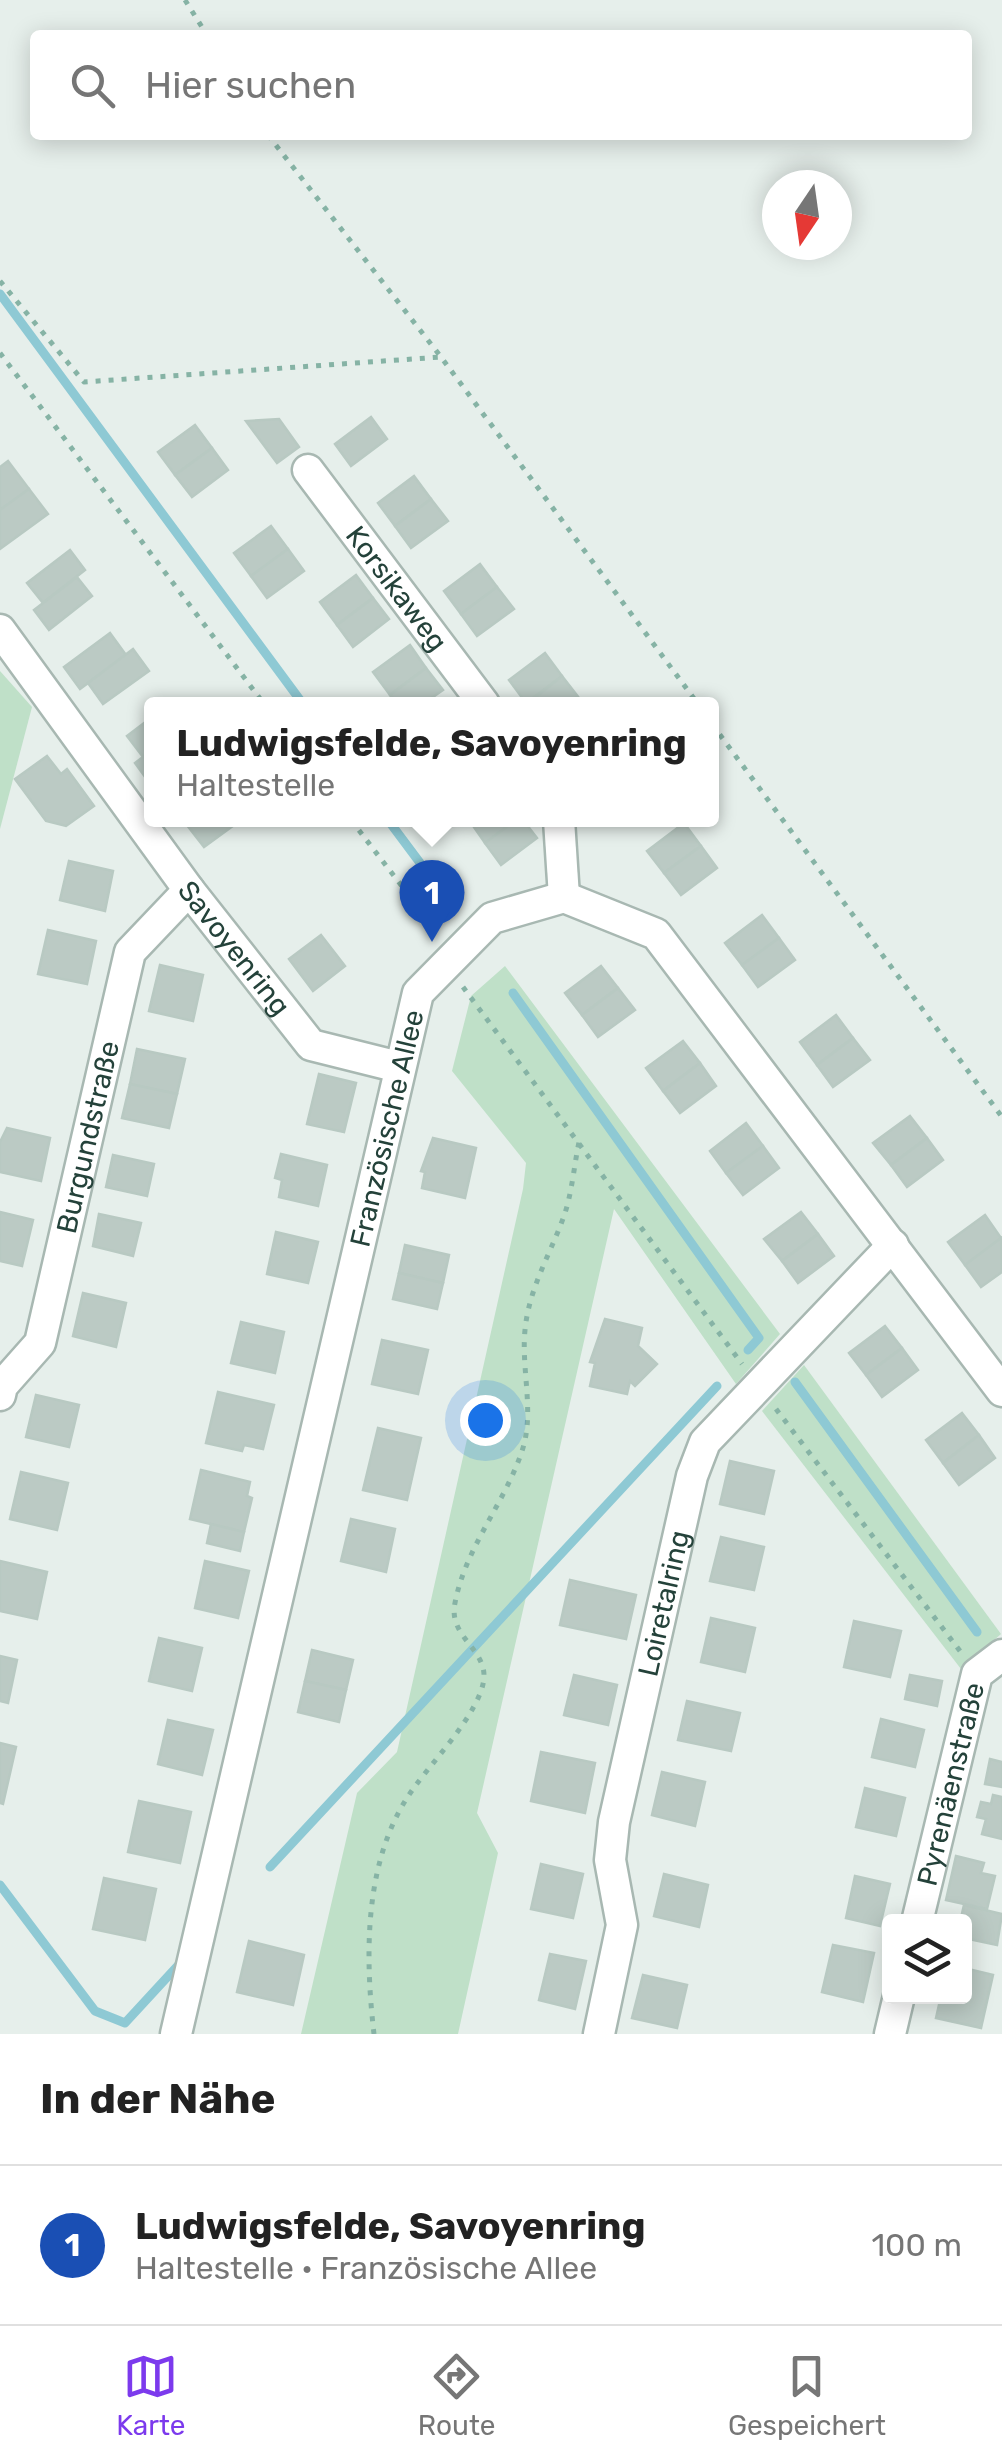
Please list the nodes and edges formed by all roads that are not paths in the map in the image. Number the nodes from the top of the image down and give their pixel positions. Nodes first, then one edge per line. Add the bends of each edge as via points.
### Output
1 (308, 470) dead end
2 (0, 630) edge
3 (479, 697) edge
4 (559, 827) edge
5 (189, 890) junction
6 (564, 897) junction
7 (399, 1067) junction
8 (893, 1245) junction
9 (1002, 1391) edge
10 (0, 1396) edge
11 (1002, 1655) edge
12 (919, 1914) edge
13 (897, 2004) edge
14 (176, 2034) edge
15 (599, 2034) edge
16 (890, 2034) edge

1 - 3 street, Korsikaweg
2 - 5 street, Savoyenring
4 - 6 street
5 - 7 street, Savoyenring via 311,1045
5 - 10 street, Burgundstraße via 130,952 40,1343
6 - 7 street, Französische Allee via 492,918 450,960 418,993
6 - 8 street via 656,934
7 - 14 street, Französische Allee
8 - 9 street
8 - 15 street, Loiretalring via 705,1442 692,1476 614,1822 610,1860 622,1925
11 - 12 street, Pyrenäenstraße via 977,1674
13 - 16 street

